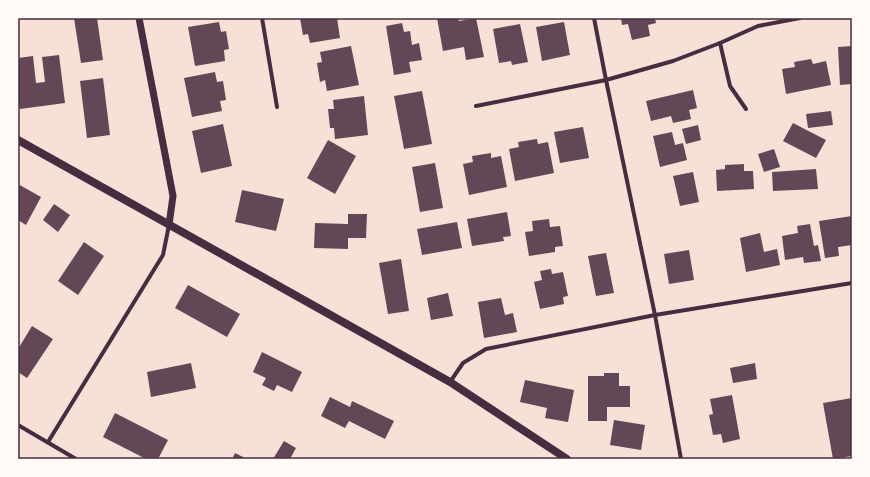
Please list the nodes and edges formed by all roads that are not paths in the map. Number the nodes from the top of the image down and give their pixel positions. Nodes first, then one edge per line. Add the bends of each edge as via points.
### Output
1 (139, 18) edge
2 (262, 18) edge
3 (594, 18) edge
4 (800, 18) edge
5 (720, 43) junction
6 (606, 80) junction
7 (476, 106) dead end
8 (277, 107) dead end
9 (746, 109) dead end
10 (18, 140) edge
11 (169, 225) junction
12 (852, 283) edge
13 (655, 315) junction
14 (450, 382) junction
15 (18, 425) edge
16 (48, 442) junction
17 (76, 459) edge
18 (567, 459) edge
19 (681, 459) edge

1 - 11 street via 173,196
2 - 8 street
3 - 6 street
4 - 5 street via 758,26
5 - 6 street via 673,61
5 - 9 street via 730,86
6 - 7 street
6 - 13 street
10 - 11 main road
11 - 14 main road
11 - 16 street via 163,255
12 - 13 street
13 - 14 street via 486,349 463,363
13 - 19 street
14 - 18 main road
15 - 16 street
16 - 17 street

